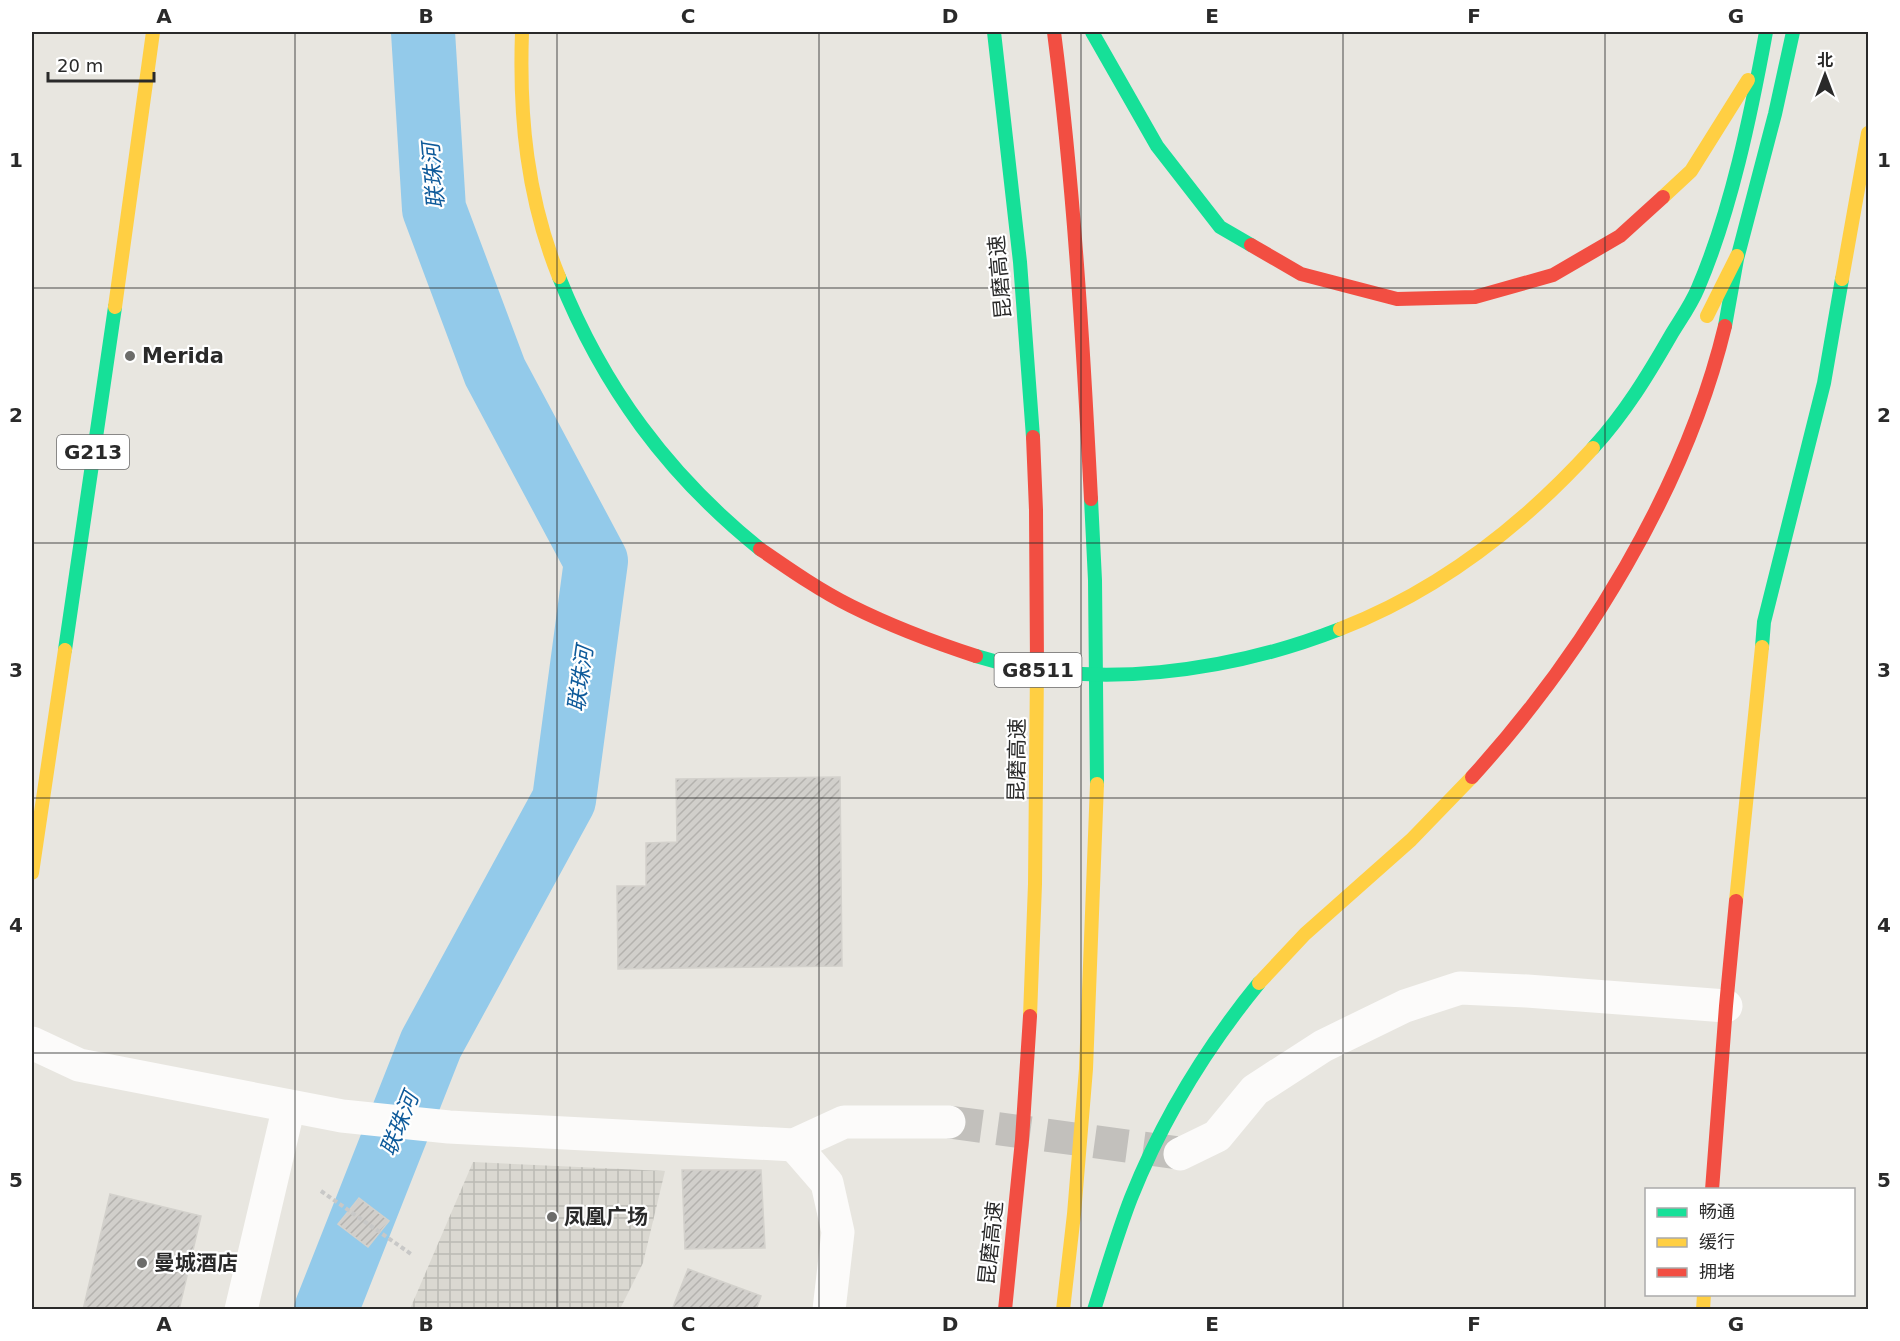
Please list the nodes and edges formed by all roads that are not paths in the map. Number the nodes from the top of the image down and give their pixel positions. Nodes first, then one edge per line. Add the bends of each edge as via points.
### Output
1 (153, 32) edge
2 (522, 32) edge
3 (983, 32) edge
4 (994, 32) edge
5 (1054, 32) edge
6 (1092, 32) edge
7 (1766, 32) edge
8 (1793, 32) edge
9 (1762, 58) junction
10 (999, 68) junction
11 (1869, 133) edge
12 (1737, 256) junction
13 (1701, 326) dead end
14 (1018, 689) dead end
15 (1052, 694) dead end
16 (1084, 695) dead end
17 (1115, 696) dead end
18 (32, 873) edge
19 (1726, 1006) junction
20 (32, 1043) edge
21 (289, 1106) junction
22 (949, 1122) tunnel mouth
23 (794, 1145) junction
24 (1180, 1154) tunnel mouth
25 (1712, 1188) edge
26 (241, 1310) edge
27 (829, 1310) edge
28 (1005, 1310) edge
29 (1063, 1310) edge
30 (1094, 1310) edge

1 - 18 main road, G213
2 - 9 main road via 519,90 525,152 545,237 581,328 607,377 660,452 712,509 756,547 854,608 891,626 975,656 1022,668 1086,674 1171,672 1251,659 1338,632 1430,586 1484,549 1546,497 1631,402 1696,292 1720,231
3 - 10 main road
4 - 10 main road, 昆磨高速 / G8511
5 - 29 main road, G8511 via 1082,316 1095,580 1096,791 1086,1069
6 - 9 main road via 1157,146 1220,227 1301,274 1397,299 1475,297 1553,275 1620,236 1691,171
7 - 9 main road
8 - 12 main road
10 - 28 main road, 昆磨高速 / G8511 via 1024,311 1036,494 1039,729 1029,1052
11 - 19 main road via 1824,383 1764,622
12 - 13 main road
12 - 30 main road via 1724,333 1695,424 1659,502 1604,601 1548,684 1484,764 1429,824 1292,947 1215,1042 1175,1105 1146,1165
14 - 15 main road
16 - 17 main road
19 - 24 street via 1460,988 1405,1006 1323,1046 1256,1090 1217,1137
19 - 25 main road
20 - 21 street via 79,1065
21 - 23 street via 342,1116 449,1127
21 - 26 street
22 - 23 street via 844,1122
23 - 27 street via 827,1183 838,1232

